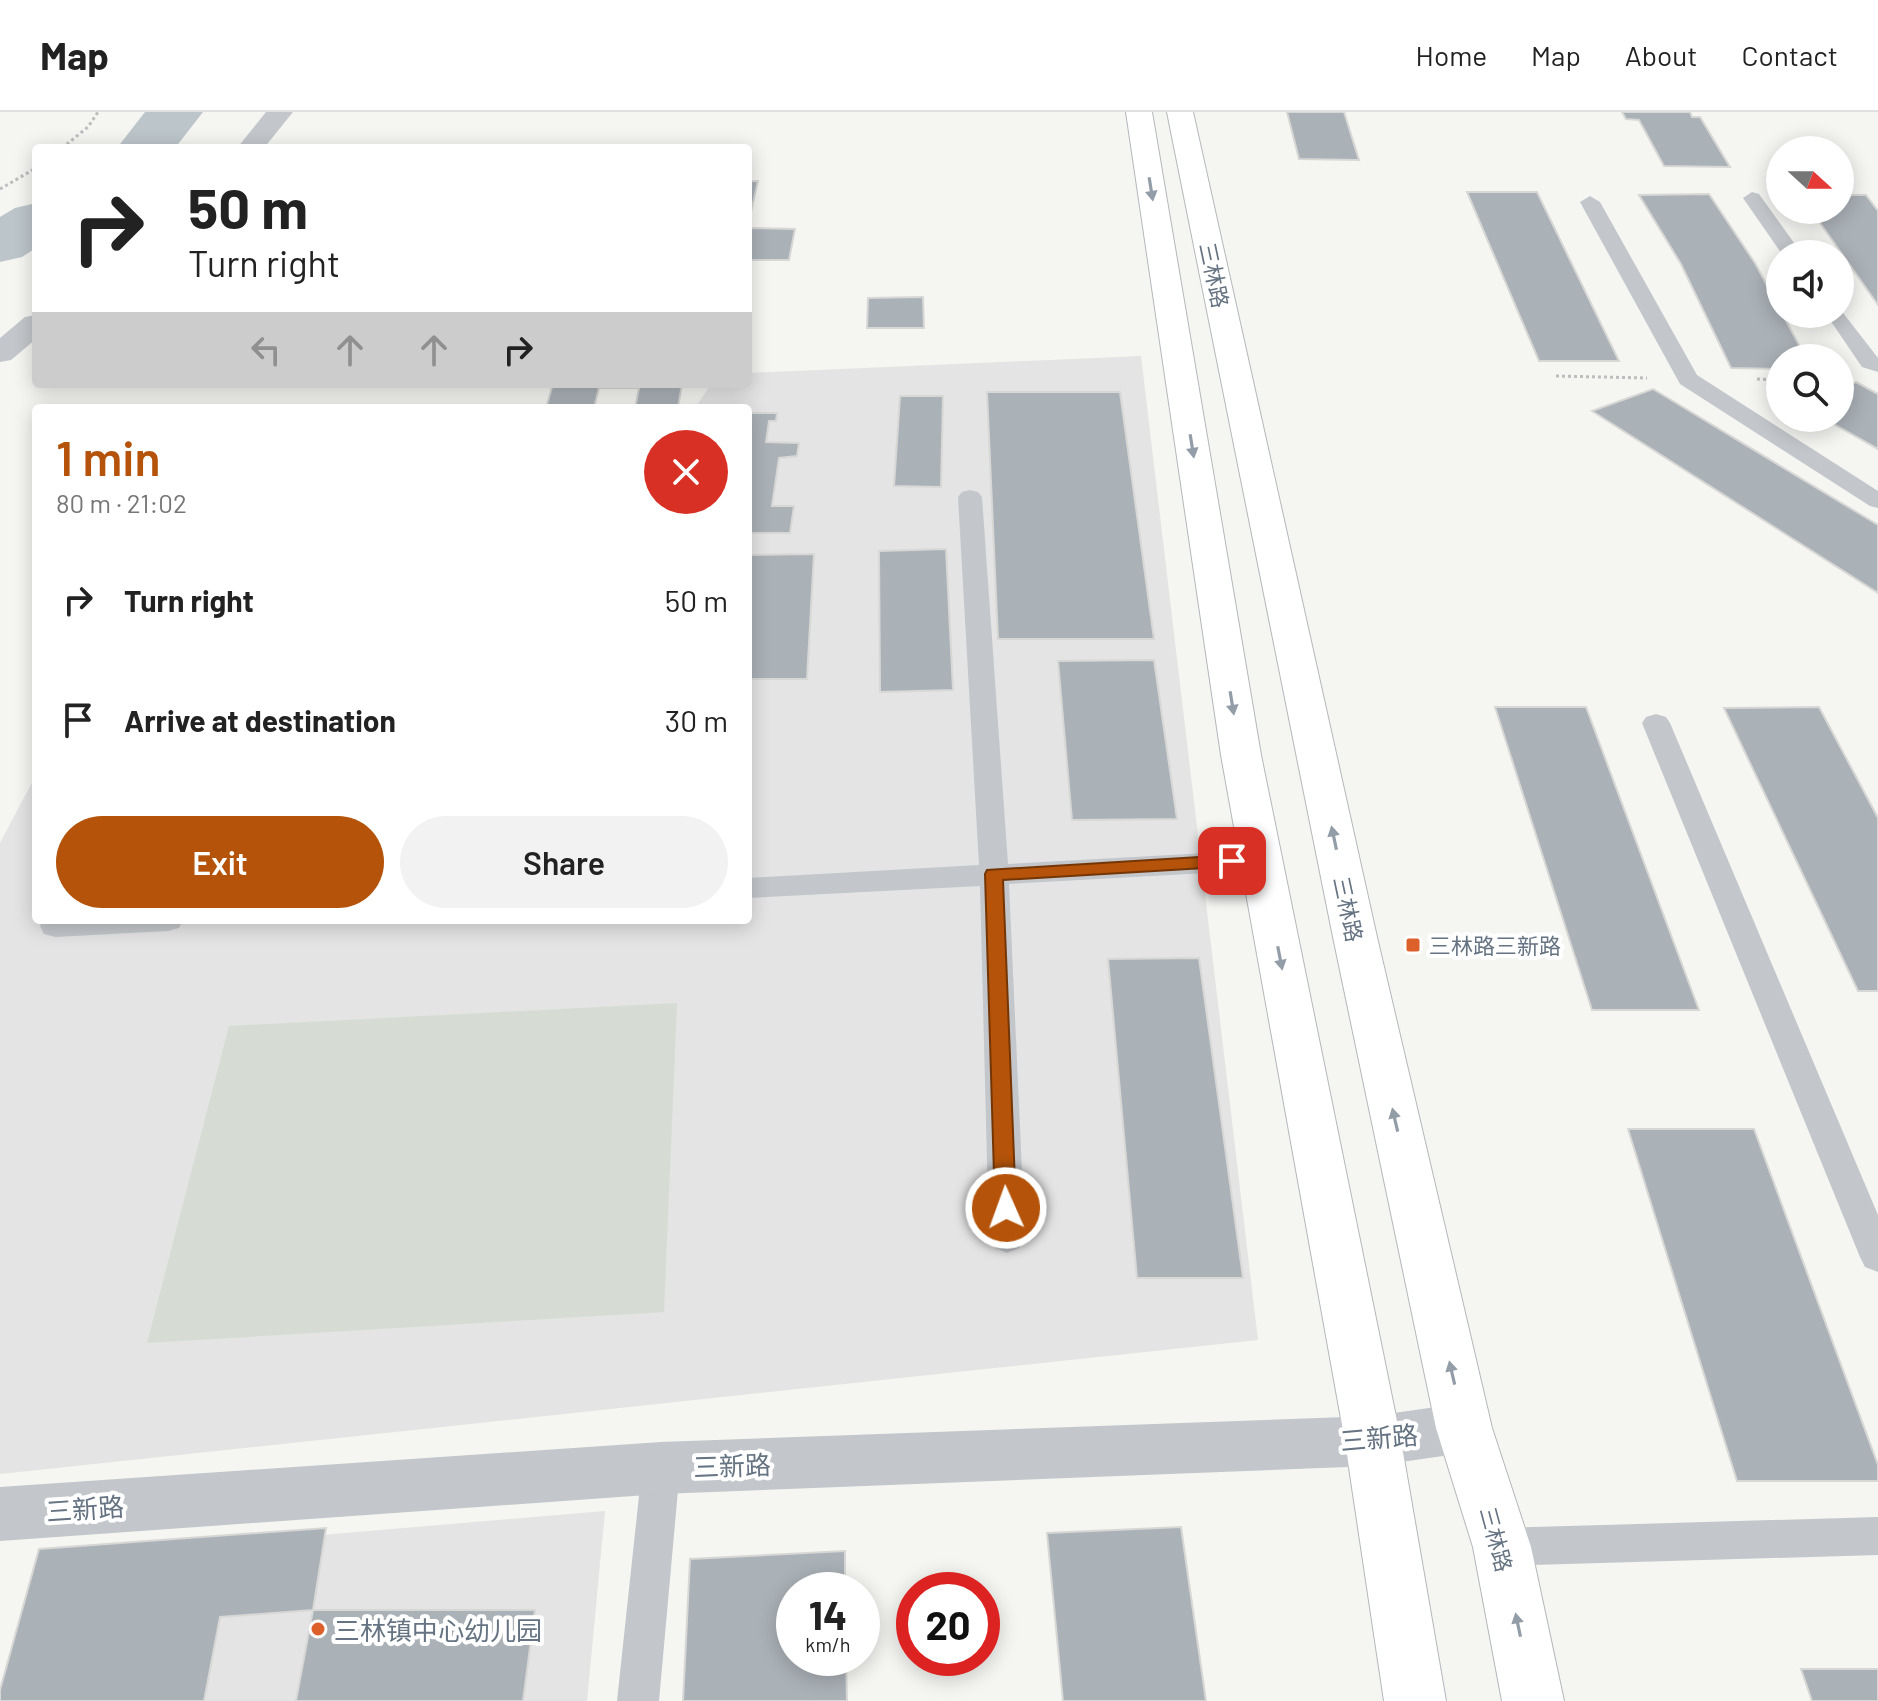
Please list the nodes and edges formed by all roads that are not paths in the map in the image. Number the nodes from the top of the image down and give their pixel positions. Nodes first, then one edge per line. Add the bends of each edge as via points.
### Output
1 (280, 112) edge
2 (1139, 112) edge
3 (1180, 112) edge
4 (253, 144) edge
5 (1752, 198) dead end
6 (1590, 202) dead end
7 (1782, 240) edge
8 (32, 327) edge
9 (1846, 328) edge
10 (0, 353) edge
11 (1878, 366) edge
12 (970, 497) dead end
13 (1878, 501) edge
14 (1656, 723) dead end
15 (1261, 860) junction
16 (994, 874) junction
17 (752, 888) edge
18 (93, 924) edge
19 (55, 926) dead end
20 (1007, 1238) dead end
21 (1878, 1257) edge
22 (1464, 1428) junction
23 (1373, 1441) junction
24 (661, 1468) junction
25 (0, 1514) edge
26 (1878, 1536) edge
27 (1502, 1547) junction
28 (638, 1701) edge
29 (1415, 1701) edge
30 (1533, 1701) edge

1 - 4 street
2 -> 15 main road
22 -> 3 main road, 三林路
5 - 7 lane
6 - 13 lane via 1688,379
8 - 10 street
9 - 11 lane
12 - 16 lane
14 - 21 lane
15 - 16 lane
15 -> 23 main road
16 - 17 lane
16 - 20 lane
18 - 19 lane
22 - 23 street, 三新路
22 - 27 main road, 三林路
23 - 24 street, 三新路
23 - 29 main road
24 - 25 street, 三新路
24 - 28 lane
26 - 27 lane
30 -> 27 main road, 三林路

